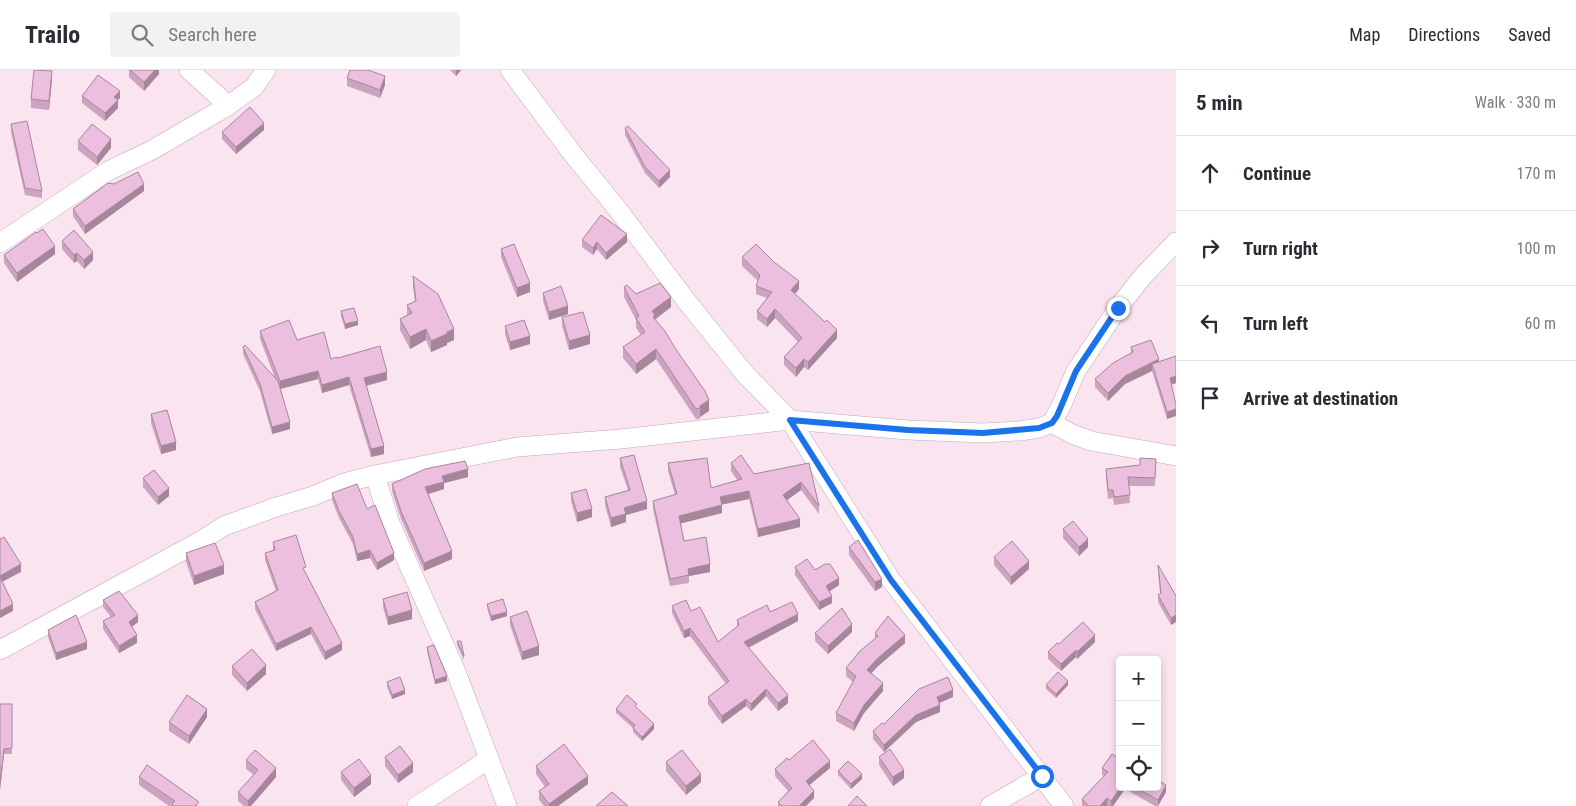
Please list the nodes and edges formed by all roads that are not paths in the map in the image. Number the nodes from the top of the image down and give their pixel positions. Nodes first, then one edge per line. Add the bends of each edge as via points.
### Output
1 (189, 70) edge
2 (266, 70) edge
3 (510, 70) edge
4 (226, 107) junction
5 (1176, 242) edge
6 (0, 243) edge
7 (790, 420) junction
8 (1052, 423) junction
9 (1176, 456) edge
10 (375, 475) junction
11 (0, 650) edge
12 (490, 760) junction
13 (1042, 776) junction
14 (417, 806) edge
15 (507, 806) edge
16 (990, 806) edge
17 (1064, 806) edge

1 - 4 street
2 - 4 street via 254,86
3 - 7 street via 745,374
4 - 6 street via 152,150 108,171
5 - 8 street via 1118,308 1076,371
7 - 8 street via 983,433 1020,431
7 - 10 street via 518,447
7 - 13 street via 891,580
8 - 9 street via 1091,442
10 - 11 street via 224,526
10 - 12 street via 390,523 455,669
12 - 14 street
12 - 15 street
13 - 16 street
13 - 17 street

